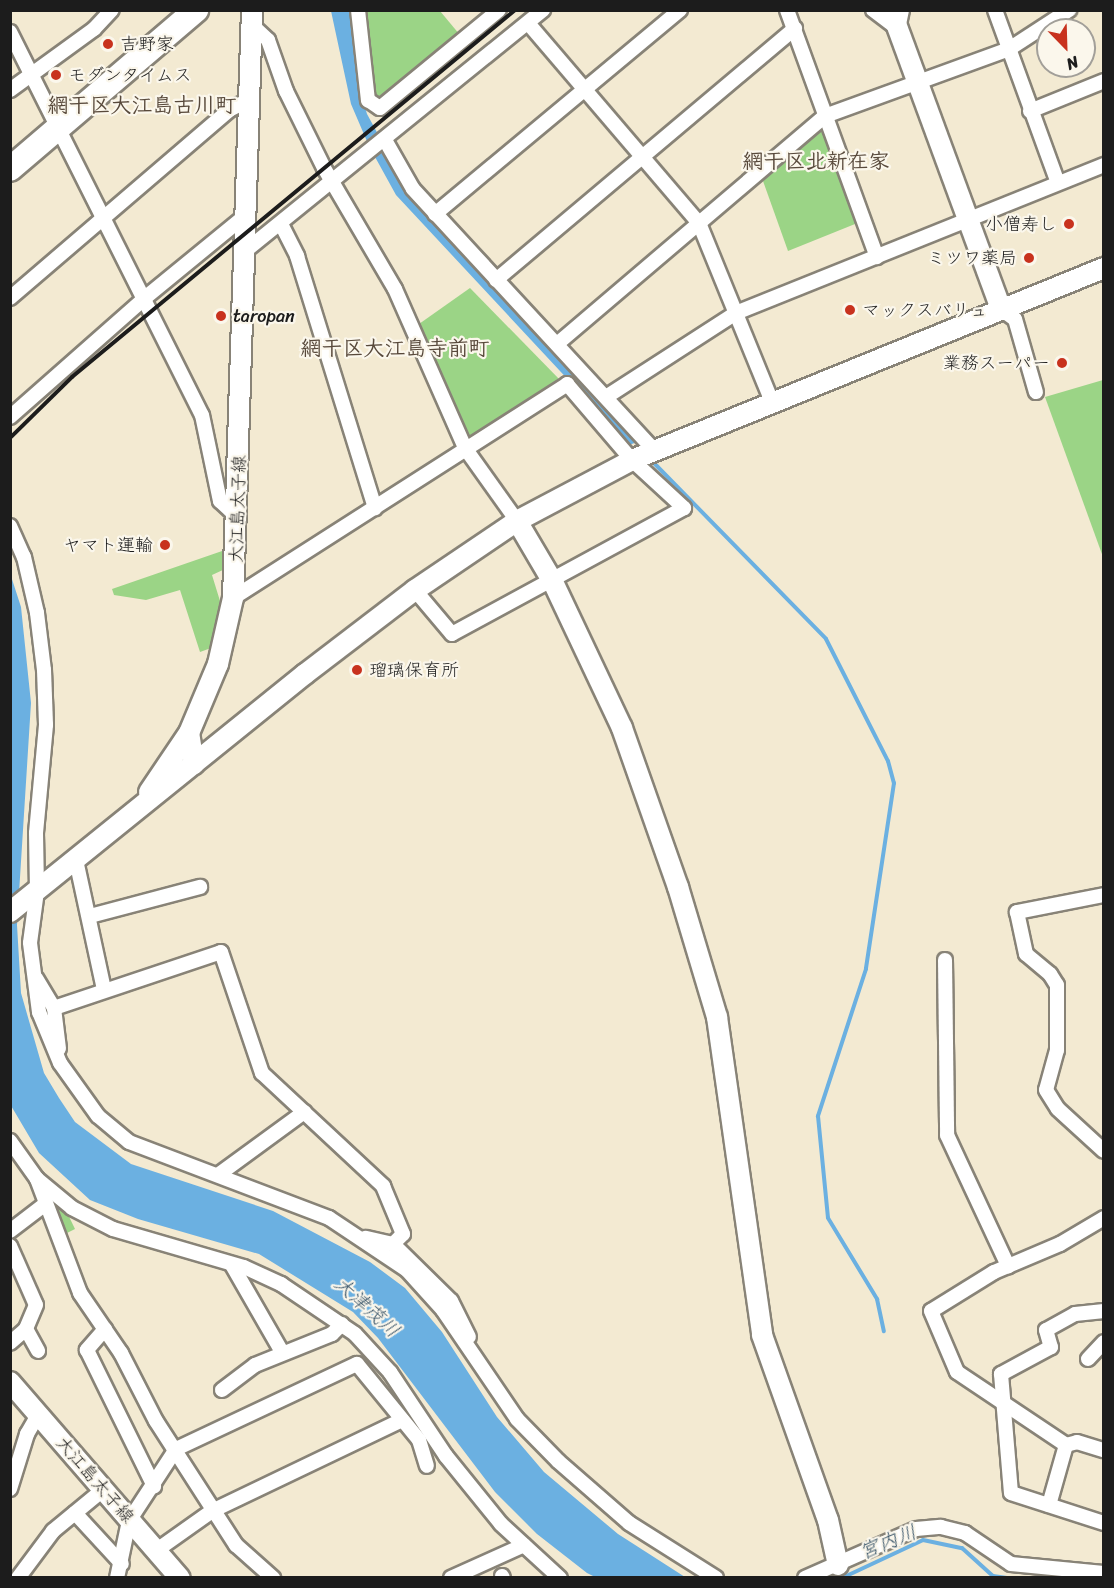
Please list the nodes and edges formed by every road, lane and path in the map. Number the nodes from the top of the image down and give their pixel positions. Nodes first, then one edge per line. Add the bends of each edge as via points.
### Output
1 (112, 10) edge
2 (196, 10) edge
3 (358, 10) edge
4 (499, 10) edge
5 (543, 10) edge
6 (680, 10) edge
7 (787, 10) edge
8 (873, 10) edge
9 (995, 10) edge
10 (1069, 10) edge
11 (897, 17) edge
12 (252, 18) edge
13 (528, 23) junction
14 (795, 28) junction
15 (10, 32) edge
16 (1009, 49) junction
17 (31, 76) junction
18 (1104, 81) edge
19 (917, 82) junction
20 (586, 89) junction
21 (10, 90) edge
22 (249, 100) junction
23 (1030, 111) junction
24 (825, 116) junction
25 (58, 129) junction
26 (386, 140) junction
27 (642, 156) junction
28 (1104, 165) edge
29 (10, 169) edge
30 (1058, 183) junction
31 (332, 184) junction
32 (435, 214) junction
33 (245, 216) junction
34 (103, 219) junction
35 (967, 220) junction
36 (699, 223) junction
37 (281, 224) junction
38 (244, 252) junction
39 (877, 257) junction
40 (1104, 268) edge
41 (496, 280) junction
42 (146, 297) junction
43 (10, 298) edge
44 (1001, 309) junction
45 (736, 313) junction
46 (558, 344) junction
47 (1036, 392) dead end
48 (606, 398) junction
49 (772, 402) junction
50 (10, 417) edge
51 (465, 448) junction
52 (655, 451) junction
53 (632, 460) junction
54 (375, 508) junction
55 (238, 519) junction
56 (517, 521) junction
57 (10, 526) edge
58 (553, 582) junction
59 (416, 590) junction
60 (233, 598) junction
61 (189, 733) junction
62 (194, 765) junction
63 (128, 816) junction
64 (76, 860) junction
65 (200, 887) dead end
66 (33, 894) junction
67 (1104, 895) edge
68 (10, 912) edge
69 (90, 916) junction
70 (945, 960) dead end
71 (33, 972) junction
72 (104, 989) junction
73 (54, 1008) junction
74 (60, 1063) junction
75 (304, 1112) junction
76 (10, 1141) edge
77 (1104, 1151) edge
78 (218, 1175) junction
79 (37, 1179) junction
80 (44, 1205) junction
81 (1104, 1218) edge
82 (10, 1231) edge
83 (362, 1236) junction
84 (393, 1244) junction
85 (10, 1246) edge
86 (232, 1265) junction
87 (1008, 1266) junction
88 (1104, 1311) edge
89 (342, 1324) junction
90 (26, 1329) junction
91 (105, 1329) junction
92 (1104, 1342) edge
93 (10, 1343) edge
94 (38, 1351) dead end
95 (282, 1352) junction
96 (478, 1358) junction
97 (1088, 1359) dead end
98 (10, 1382) edge
99 (222, 1390) dead end
100 (1001, 1404) junction
101 (38, 1415) junction
102 (402, 1419) junction
103 (1066, 1445) junction
104 (176, 1449) junction
105 (1104, 1450) edge
106 (427, 1466) dead end
107 (154, 1486) junction
108 (10, 1489) edge
109 (104, 1489) junction
110 (1049, 1505) junction
111 (212, 1510) junction
112 (75, 1513) junction
113 (129, 1521) junction
114 (1104, 1523) edge
115 (524, 1545) junction
116 (157, 1550) junction
117 (122, 1564) junction
118 (838, 1565) junction
119 (1104, 1573) edge
120 (175, 1576) edge
121 (18, 1578) edge
122 (117, 1578) edge
123 (273, 1578) edge
124 (451, 1578) edge
125 (560, 1578) edge
126 (716, 1578) edge
127 (805, 1578) edge

1 - 17 street via 94,29
2 - 25 highway
3 - 4 street via 368,100 380,108
5 - 13 street
6 - 20 street
7 - 14 street
8 - 11 street
9 - 16 street
10 - 16 street
11 - 19 street
12 - 22 street, 大江島太子線
12 - 31 street via 268,40 286,91
13 - 20 street
13 - 26 street
14 - 24 street
14 - 27 street
15 - 17 street
16 - 19 street
16 - 23 street
17 - 21 street
17 - 25 street
18 - 23 street
19 - 24 street
19 - 35 street
20 - 27 street
20 - 32 street
22 - 33 street, 大江島太子線
22 - 34 street via 229,110
23 - 30 street
24 - 36 street
24 - 39 street
25 - 29 highway
25 - 34 street
26 - 31 street
26 - 32 street via 407,180
27 - 36 street
27 - 41 street
28 - 30 street
30 - 35 street
31 - 37 street
31 - 51 street via 395,289
32 - 41 street
33 - 38 street, 大江島太子線
33 - 42 street
34 - 42 street
34 - 43 street
35 - 39 street
35 - 44 street
36 - 45 street
36 - 46 street
37 - 38 street
37 - 54 street via 297,256
38 - 55 street, 大江島太子線
39 - 45 street
40 - 44 street
41 - 46 street
42 - 50 street
42 - 55 street via 202,415 220,501
44 - 47 street via 1015,319
44 - 49 street
45 - 48 street
45 - 49 street
46 - 48 street
48 - 52 street
49 - 52 street
51 - 53 street via 567,384
51 - 54 street
51 - 56 street
52 - 53 street
53 - 56 street
53 - 58 street via 684,508
54 - 60 street
55 - 60 street, 大江島太子線
56 - 58 street
56 - 59 street
57 - 66 street via 24,557 37,613 44,670 46,725
58 - 59 street via 452,634
58 - 118 street via 622,728 678,887 717,1017 762,1335 828,1520
59 - 62 street
60 - 61 street, 大江島太子線 via 218,664
61 - 62 street
61 - 63 street, 大江島太子線
62 - 63 street
63 - 64 street
64 - 66 street
64 - 69 street
65 - 69 street
66 - 68 street
66 - 71 street
67 - 77 street via 1017,912 1026,954 1057,985 1058,1050 1046,1090 1058,1109
69 - 72 street
70 - 87 street via 947,1136
71 - 73 street
71 - 74 street via 39,1012
72 - 73 street
72 - 75 street via 221,952 262,1073
73 - 74 street
74 - 78 street via 98,1116 129,1142
75 - 78 street
75 - 84 street via 383,1186 403,1234
76 - 79 street
78 - 83 street via 329,1218
79 - 80 street
79 - 86 street via 72,1208 112,1229 207,1254
80 - 82 street
80 - 91 street via 80,1293
81 - 87 street via 1060,1244
83 - 84 street
83 - 96 street via 407,1270
84 - 96 street via 451,1301
85 - 90 street via 36,1305
86 - 89 street via 281,1284
86 - 95 street
87 - 100 street via 931,1311 957,1372
88 - 100 street via 1075,1314 1046,1330 1051,1347 1000,1374
89 - 95 street via 332,1334
89 - 115 street via 390,1372 446,1456 501,1524
90 - 93 street
90 - 94 street
91 - 104 street
91 - 107 street via 87,1350
92 - 97 street
95 - 99 street via 255,1365
96 - 126 street via 517,1419 558,1461 629,1523
98 - 101 street, 大江島太子線
100 - 103 street
100 - 110 street via 1011,1493
101 - 108 street via 27,1434
101 - 109 street, 大江島太子線
102 - 104 street via 357,1364
102 - 106 street via 419,1440
102 - 111 street
103 - 105 street via 1077,1442
103 - 110 street
104 - 107 street
104 - 111 street
107 - 113 street
109 - 112 street
109 - 113 street, 大江島太子線
110 - 114 street
111 - 116 street
111 - 123 street via 236,1545
112 - 117 street
112 - 121 street via 53,1531
113 - 116 street, 大江島太子線
113 - 117 street
115 - 124 street
115 - 125 street
116 - 120 street, 大江島太子線
117 - 122 street
118 - 119 street via 916,1529 941,1527 965,1533 1011,1564
118 - 127 street

